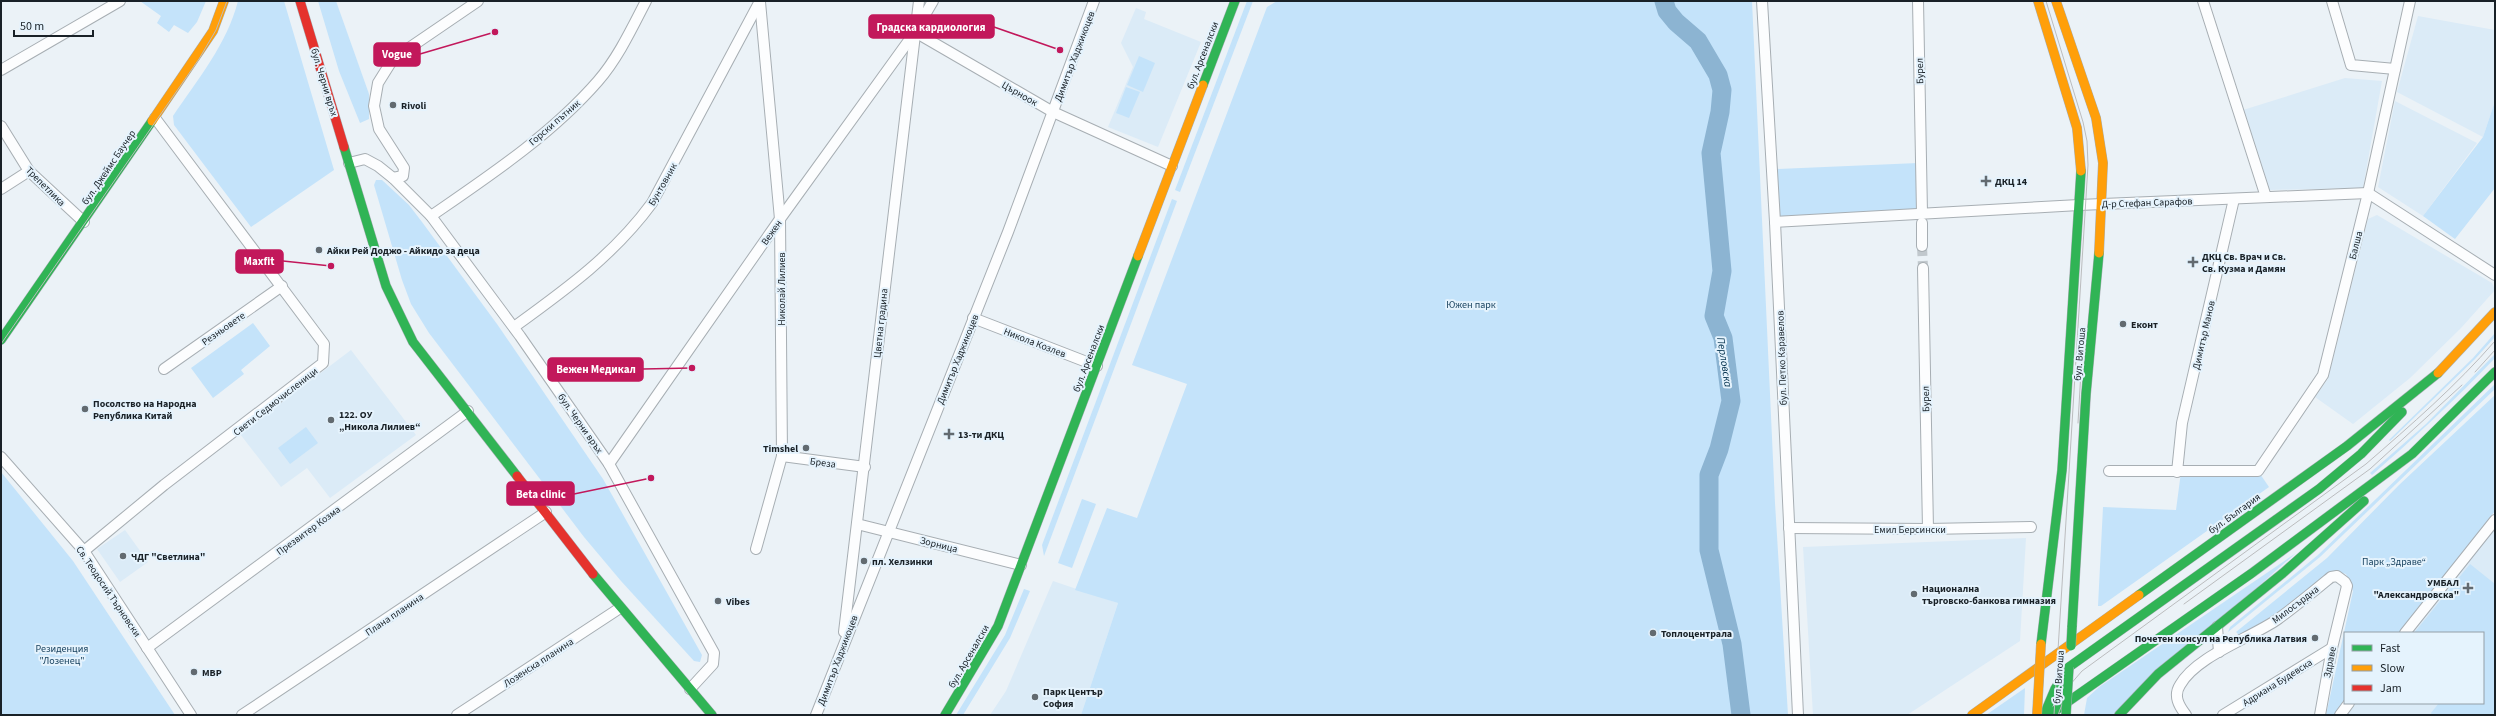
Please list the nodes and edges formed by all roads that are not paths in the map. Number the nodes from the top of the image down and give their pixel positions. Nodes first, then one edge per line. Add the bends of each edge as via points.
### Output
1 (120, 1) edge
2 (224, 1) edge
3 (300, 1) edge
4 (478, 1) edge
5 (646, 1) edge
6 (919, 1) edge
7 (933, 1) edge
8 (1094, 1) edge
9 (1235, 1) edge
10 (1762, 1) edge
11 (1918, 1) edge
12 (2038, 1) edge
13 (2056, 1) edge
14 (2203, 1) edge
15 (2332, 1) edge
16 (2410, 1) edge
17 (760, 2) edge
18 (915, 32) junction
19 (2395, 69) junction
20 (1, 70) edge
21 (1053, 112) junction
22 (155, 118) junction
23 (1, 126) edge
24 (349, 163) junction
25 (1172, 166) junction
26 (29, 171) junction
27 (393, 178) junction
28 (1, 188) edge
29 (2368, 193) junction
30 (2266, 197) junction
31 (2234, 199) junction
32 (2103, 204) junction
33 (2079, 205) junction
34 (431, 216) junction
35 (1922, 218) junction
36 (780, 219) junction
37 (84, 222) junction
38 (1775, 222) junction
39 (1922, 246) tunnel mouth
40 (1923, 268) tunnel mouth
41 (2495, 275) edge
42 (282, 286) junction
43 (2495, 312) edge
44 (973, 318) junction
45 (514, 327) junction
46 (1, 340) edge
47 (1096, 366) junction
48 (164, 369) dead end
49 (2495, 372) edge
50 (2432, 380) junction
51 (468, 410) junction
52 (2412, 454) junction
53 (782, 456) junction
54 (1, 457) edge
55 (609, 464) junction
56 (865, 467) junction
57 (2109, 471) dead end
58 (2177, 472) junction
59 (546, 512) junction
60 (2495, 520) edge
61 (857, 524) junction
62 (2031, 526) dead end
63 (1789, 528) junction
64 (1928, 529) junction
65 (888, 531) junction
66 (756, 549) dead end
67 (84, 551) junction
68 (1021, 565) junction
69 (2347, 586) joint
70 (620, 608) junction
71 (2216, 627) junction
72 (2406, 632) edge
73 (842, 646) junction
74 (147, 648) junction
75 (2332, 648) junction
76 (2219, 652) junction
77 (2069, 667) junction
78 (690, 689) junction
79 (2348, 704) edge
80 (191, 715) edge
81 (242, 715) edge
82 (457, 715) edge
83 (712, 715) edge
84 (816, 715) edge
85 (945, 715) edge
86 (1798, 715) edge
87 (1972, 715) edge
88 (2037, 715) edge
89 (2044, 715) edge
90 (2049, 715) edge
91 (2066, 715) edge
92 (2119, 715) edge
93 (2186, 715) edge
94 (2223, 715) edge
95 (2320, 715) edge
96 (2340, 715) edge

1 - 20 street
2 - 22 main road, бул. Джеймс Баучер via 205,44
3 - 24 main road, бул. Черни връх
4 - 27 street via 392,59 378,83 374,106 379,129 404,168 403,176
5 - 34 street, Горски пътник via 621,48 599,80 566,114 491,174
6 - 18 street, Цветна градина
7 - 18 street, Вежен
8 - 21 street, Димитър Хаджикоцев
9 - 25 main road, бул. Арсеналски
10 - 38 street, бул. Петко Каравелов
11 - 35 street, Бурел
12 - 33 main road, бул. Витоша via 2077,128 2081,165
13 - 32 main road, бул. Витоша via 2096,118 2103,163
14 - 30 street
15 - 19 street via 2351,65
16 - 19 street, Балша
17 - 36 street, Николай Лилиев
17 - 45 street, Бунтовник via 652,203 632,230 586,274
18 - 21 street, Църноок
18 - 36 street, Вежен
18 - 56 street, Цветна градина
19 - 29 street, Балша
21 - 25 street, Църноок
21 - 44 street, Димитър Хаджикоцев
22 - 37 main road, бул. Джеймс Баучер
22 - 42 street, Свети Седмочисленици
23 - 26 street, Трепетлика
24 - 27 street, бул. Черни връх via 365,159
24 - 51 main road, бул. Черни връх via 386,286 399,315 413,342
25 - 47 main road, бул. Арсеналски
26 - 28 street
26 - 37 street, Трепетлика
27 - 34 street, бул. Черни връх
29 - 30 street, Д-р Стефан Сарафов
29 - 41 street
29 - 58 street, Балша via 2323,376 2258,471
30 - 31 street, Д-р Стефан Сарафов
31 - 32 street, Д-р Стефан Сарафов
31 - 58 street, Димитър Манов via 2182,423
32 - 33 street, Д-р Стефан Сарафов
32 - 77 main road, бул. Витоша, bridge via 2086,394
33 - 35 street, Д-р Стефан Сарафов
33 - 88 main road, бул. Витоша, bridge via 2062,470 2041,644
34 - 45 street, бул. Черни връх
35 - 38 street, Д-р Стефан Сарафов
35 - 39 street, Бурел
36 - 53 street, Николай Лилиев
36 - 55 street, Вежен
37 - 46 main road, бул. Джеймс Баучер
38 - 63 street, бул. Петко Каравелов
40 - 64 street, Бурел
42 - 48 street, Резньовете
42 - 67 street, Свети Седмочисленици via 324,344 323,363 164,485
43 - 50 main road, бул. България
44 - 47 street, Никола Козлев
44 - 65 street, Димитър Хаджикоцев
45 - 55 street, бул. Черни връх
47 - 68 main road, бул. Арсеналски
49 - 52 main road
50 - 77 main road via 2361,454 2319,489
50 - 87 main road, бул. България via 2347,446
51 - 59 main road, бул. Черни връх
51 - 74 street, Презвитер Козма
52 - 71 main road via 2300,560
52 - 90 main road via 2252,574
53 - 56 street, Бреза
53 - 66 street, Николай Лилиев
54 - 67 street, Св. Теодосий Търновски
55 - 78 street, бул. Черни връх via 714,653 713,664
56 - 61 street, Цветна градина
57 - 58 street
59 - 70 main road, бул. Черни връх
59 - 81 street, Плана планина
60 - 72 street
61 - 65 street, Зорница
61 - 73 street, Цветна градина
62 - 64 street, Емил Берсински
63 - 64 street, Емил Берсински
63 - 86 street, бул. Петко Каравелов
65 - 68 street, Зорница
65 - 73 street, Димитър Хаджикоцев
67 - 74 street, Св. Теодосий Търновски
68 - 85 main road, бул. Арсеналски via 998,626
69 - 75 street, Здраве
69 - 76 street, Милосърдна via 2341,578 2331,577 2277,619
70 - 78 main road, бул. Черни връх
70 - 82 street, Лозенска планина
71 - 76 street
71 - 92 main road via 2144,687
73 - 84 street, Димитър Хаджикоцев
74 - 80 street, Св. Теодосий Търновски
75 - 94 street, Адриана Будевска
75 - 95 street, Здраве
76 - 93 street, Милосърдна via 2184,678 2179,686 2179,706
77 - 89 main road via 2055,689
77 - 91 main road, бул. Витоша, bridge
78 - 83 main road, бул. Черни връх
79 - 96 street

